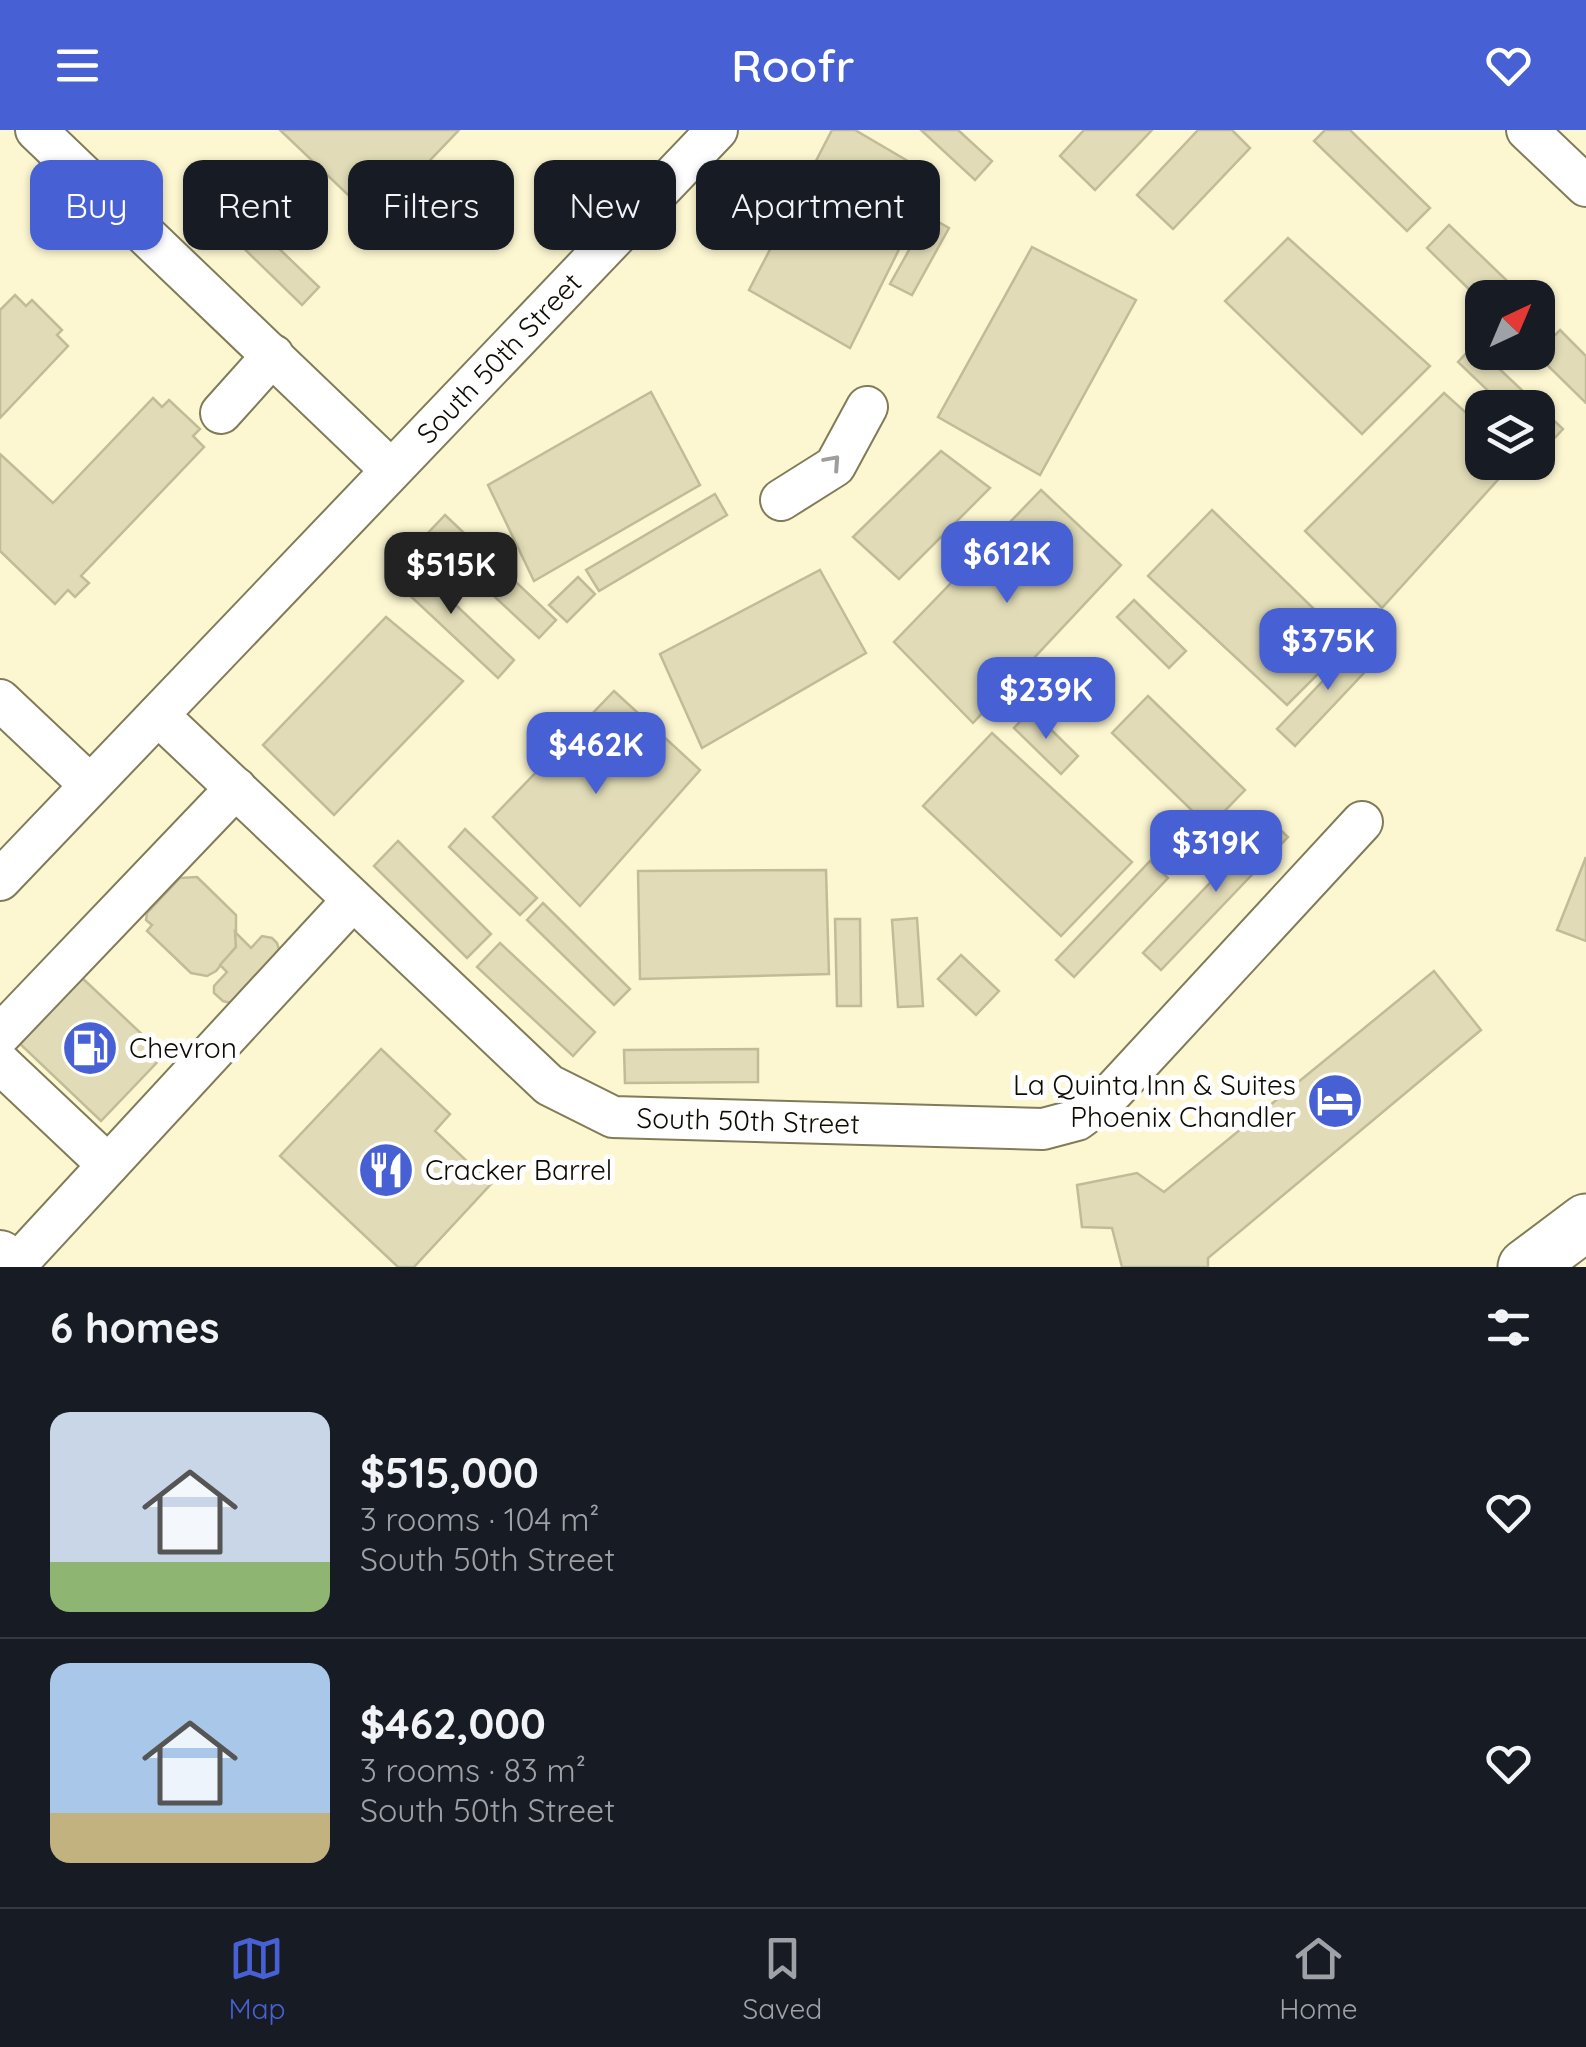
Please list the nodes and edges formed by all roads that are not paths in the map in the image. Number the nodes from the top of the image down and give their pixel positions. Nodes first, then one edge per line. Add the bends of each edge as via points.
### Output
1 (36, 130) edge
2 (717, 130) edge
3 (1527, 130) edge
4 (1586, 186) edge
5 (273, 355) junction
6 (867, 407) dead end
7 (221, 413) dead end
8 (390, 469) junction
9 (781, 500) dead end
10 (0, 700) edge
11 (158, 715) junction
12 (90, 785) junction
13 (236, 788) junction
14 (1362, 822) dead end
15 (0, 880) edge
16 (353, 900) junction
17 (0, 1036) edge
18 (0, 1062) edge
19 (108, 1165) junction
20 (1586, 1222) edge
21 (0, 1256) edge
22 (13, 1267) edge
23 (1526, 1267) edge

1 - 5 street
2 - 8 street, South 50th Street
3 - 4 street
5 - 7 street
5 - 8 street
9 -> 6 street via 834,466
8 - 11 street, South 50th Street
10 - 12 street
11 - 12 street, South 50th Street
11 - 13 street, South 50th Street
12 - 15 street, South 50th Street
13 - 16 street, South 50th Street
13 - 17 street
14 - 16 street, South 50th Street via 1107,1098 1077,1120 1043,1129 613,1117 548,1085
16 - 19 street
18 - 19 street
19 - 22 street
20 - 23 highway
21 - 22 main road

